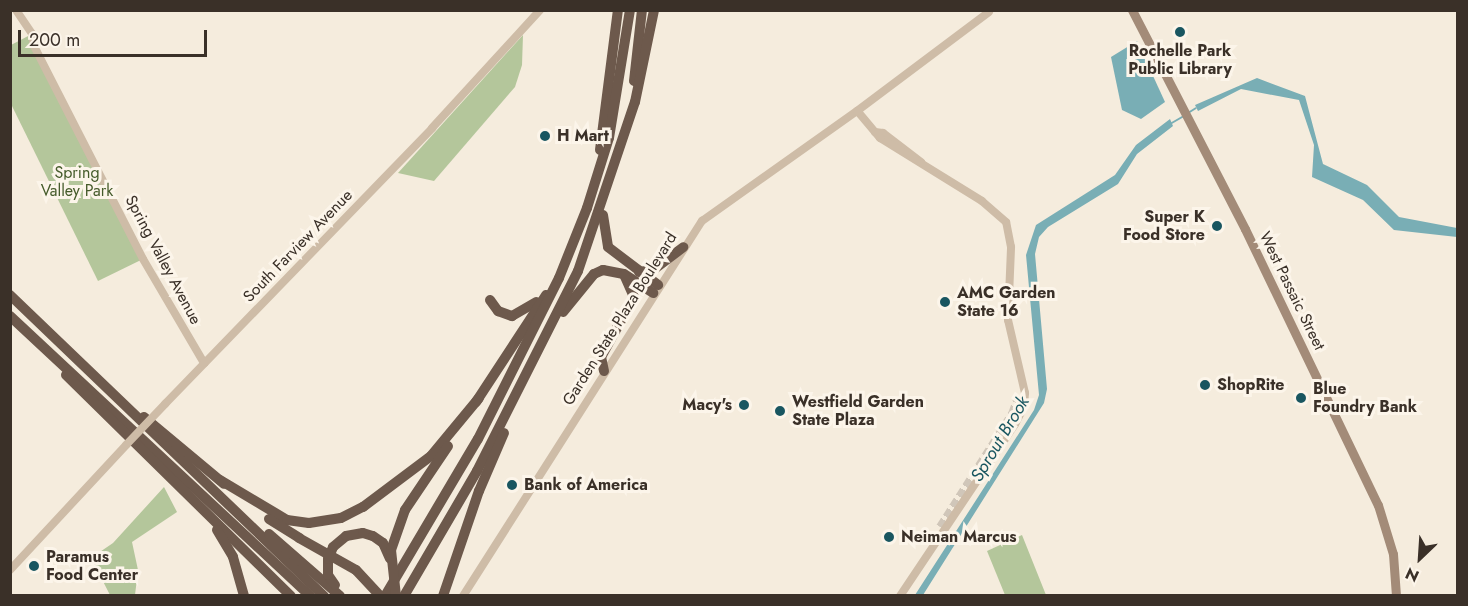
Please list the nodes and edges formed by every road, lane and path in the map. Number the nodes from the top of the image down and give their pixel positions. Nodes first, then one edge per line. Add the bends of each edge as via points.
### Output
1 (16, 10) edge
2 (540, 10) edge
3 (618, 10) edge
4 (630, 10) edge
5 (642, 10) edge
6 (654, 10) edge
7 (1132, 10) edge
8 (989, 12) edge
9 (857, 111) junction
10 (614, 172) junction
11 (593, 193) junction
12 (606, 196) junction
13 (683, 247) junction
14 (639, 272) junction
15 (624, 274) junction
16 (559, 278) junction
17 (655, 289) junction
18 (10, 294) edge
19 (490, 300) dead end
20 (10, 317) edge
21 (548, 331) junction
22 (204, 363) junction
23 (604, 371) junction
24 (1020, 376) junction
25 (519, 390) junction
26 (1019, 395) tunnel mouth
27 (479, 398) junction
28 (215, 484) junction
29 (200, 506) junction
30 (10, 570) edge
31 (387, 594) edge
32 (244, 596) edge
33 (291, 596) edge
34 (310, 596) edge
35 (324, 596) edge
36 (340, 596) edge
37 (346, 596) edge
38 (404, 596) edge
39 (443, 596) edge
40 (463, 596) edge
41 (900, 596) edge
42 (1396, 596) edge

1 - 22 street, Spring Valley Avenue via 32,34 34,46 143,259
2 - 22 street, South Farview Avenue via 432,128
3 - 11 highway
4 - 11 highway via 616,105
5 - 10 highway via 634,78
6 - 10 highway via 636,102
7 - 42 main road, West Passaic Street via 1378,505 1393,554
8 - 9 street, Garden State Plaza Boulevard
9 - 13 street, Garden State Plaza Boulevard via 711,212
9 - 24 street via 896,149 988,206 1006,222 1011,247 1008,320
10 - 12 highway
11 - 16 highway
12 - 14 highway via 602,217 605,241 612,253
12 - 21 highway via 578,270
13 - 14 highway via 653,270
13 - 17 street, Garden State Plaza Boulevard
14 - 17 highway
15 - 17 highway
15 - 21 highway via 598,271
15 - 23 highway via 634,297 601,357
16 - 19 highway via 531,307 517,315 502,313
16 - 27 highway
16 - 31 highway via 478,439
17 - 23 street, Garden State Plaza Boulevard
18 - 28 highway
20 - 29 highway
20 - 34 highway
21 - 25 highway
22 - 30 street, South Farview Avenue, bridge
23 - 40 street, Garden State Plaza Boulevard
24 - 26 street
24 - 41 street via 1025,401 1021,414
25 - 38 highway
25 - 39 highway
27 - 28 highway via 431,456 342,518 317,523 287,520
27 - 31 highway, bridge via 405,510 391,550
28 - 31 highway, bridge via 356,570
28 - 35 highway
28 - 36 highway
29 - 32 highway via 233,557
29 - 33 highway
31 - 37 highway via 391,568 386,548 373,536 356,533 337,542 327,564 331,580

